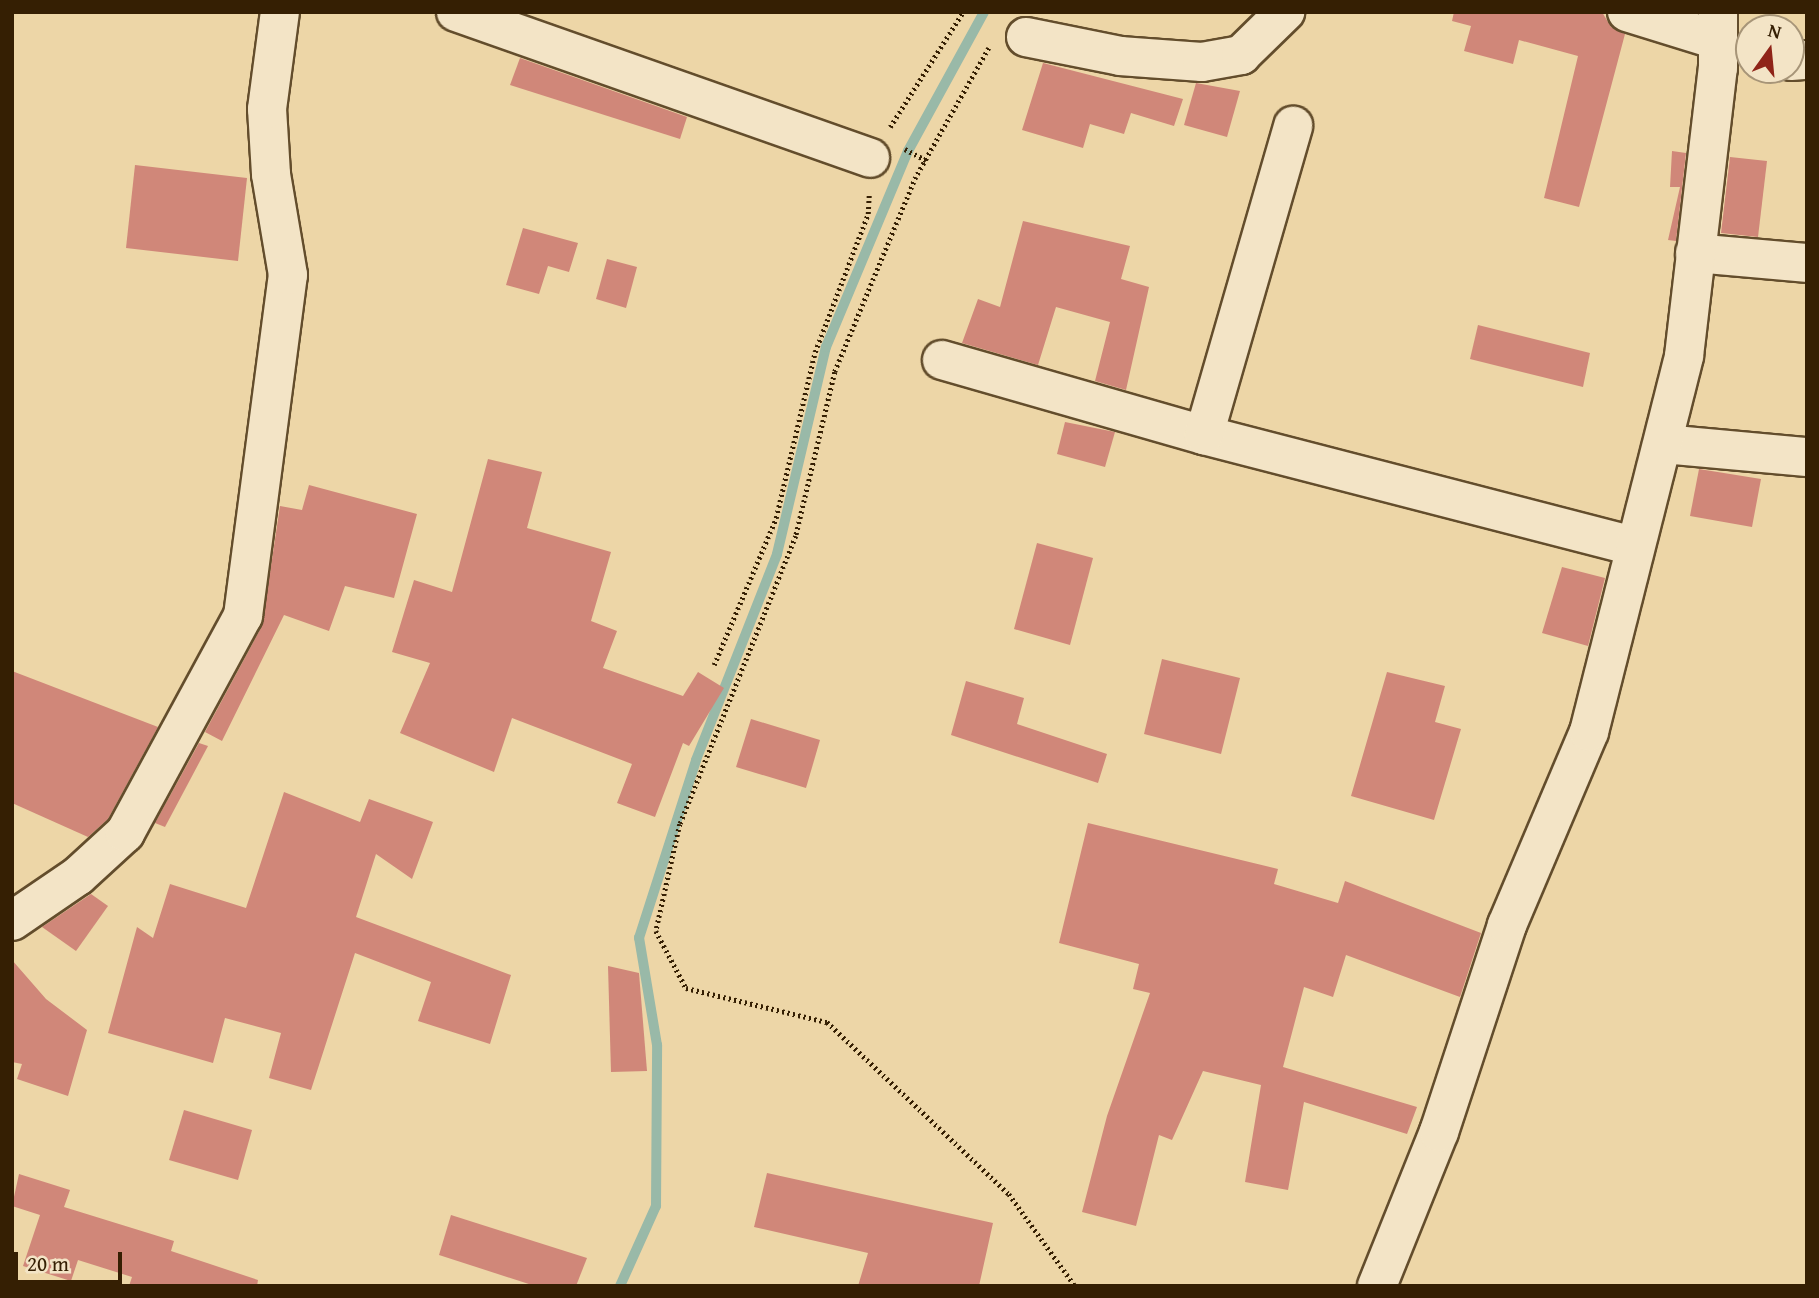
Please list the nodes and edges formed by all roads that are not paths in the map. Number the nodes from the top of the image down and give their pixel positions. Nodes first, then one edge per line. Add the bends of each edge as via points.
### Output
1 (280, 12) edge
2 (456, 12) edge
3 (1285, 12) edge
4 (1627, 12) edge
5 (1010, 38) road end
6 (1725, 46) edge
7 (1293, 127) dead end
8 (870, 158) road end
9 (1695, 253) junction
10 (1807, 263) edge
11 (942, 360) dead end
12 (1204, 435) junction
13 (1663, 444) junction
14 (1807, 457) edge
15 (1634, 546) junction
16 (12, 921) edge
17 (1377, 1286) edge

1 - 16 street via 267,109 271,174 288,275 243,616 125,834 78,876
2 - 8 street
3 - 5 street via 1241,55 1202,62 1120,56
4 - 6 street
6 - 9 street
7 - 12 street
9 - 10 street
9 - 13 street via 1684,356
11 - 12 street
12 - 15 street
13 - 14 street
13 - 15 street
15 - 17 street via 1589,732 1507,925 1439,1132

